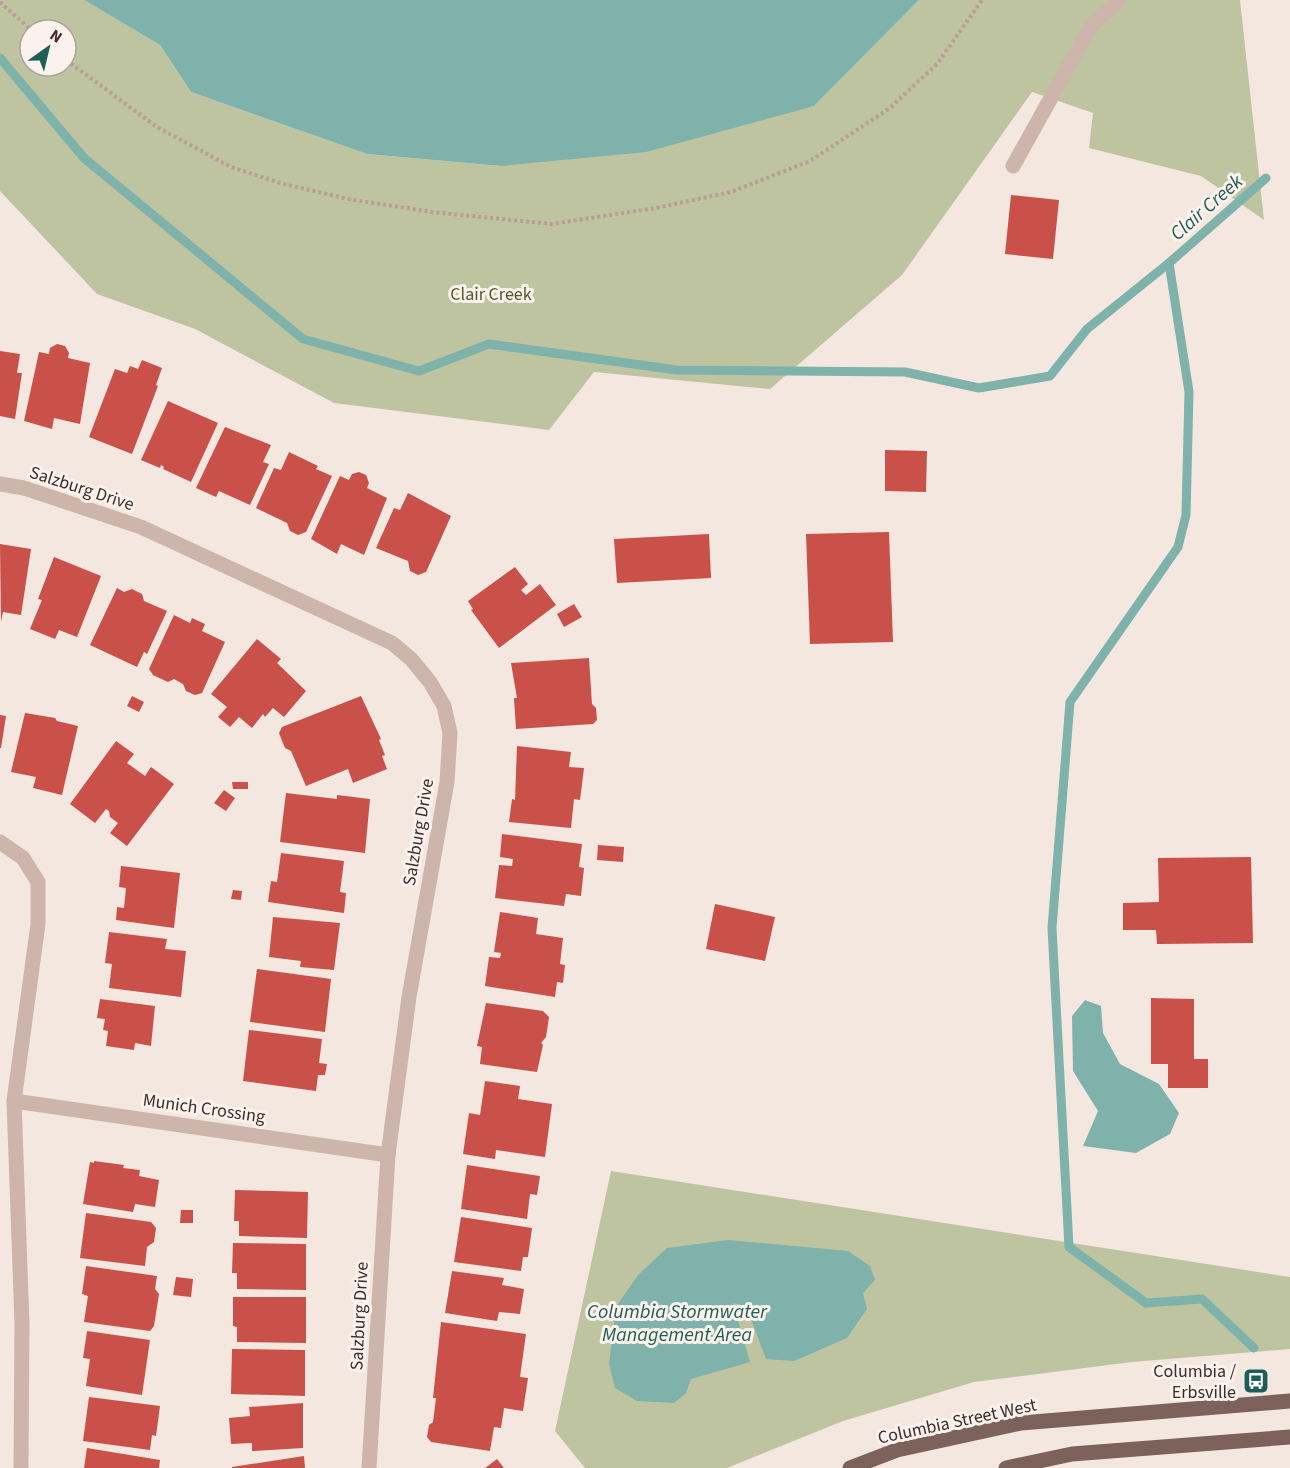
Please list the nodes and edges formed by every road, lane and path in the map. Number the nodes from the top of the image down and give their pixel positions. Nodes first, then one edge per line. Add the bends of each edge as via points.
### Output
1 (982, 0) edge
2 (1119, 0) edge
3 (0, 2) edge
4 (18, 18) edge
5 (78, 69) edge
6 (1013, 165) dead end
7 (0, 484) edge
8 (0, 842) edge
9 (14, 1101) junction
10 (388, 1155) junction
11 (1290, 1401) edge
12 (1290, 1437) edge
13 (21, 1468) edge
14 (369, 1468) edge
15 (849, 1468) edge
16 (1006, 1468) edge

1 - 5 path via 937,64 890,108 810,161 730,192 550,224 348,199 231,167 157,127
2 - 6 street via 1091,26
3 - 4 path
7 - 10 street, Salzburg Drive via 24,488 163,537 392,643 430,682 444,706 450,733 447,783 409,997
8 - 9 street via 23,858 38,882 38,924
9 - 10 street, Munich Crossing
9 - 13 street via 22,1324
10 - 14 street, Salzburg Drive
11 - 15 main road, Columbia Street West via 1021,1423 897,1450
12 - 16 main road via 1072,1454

